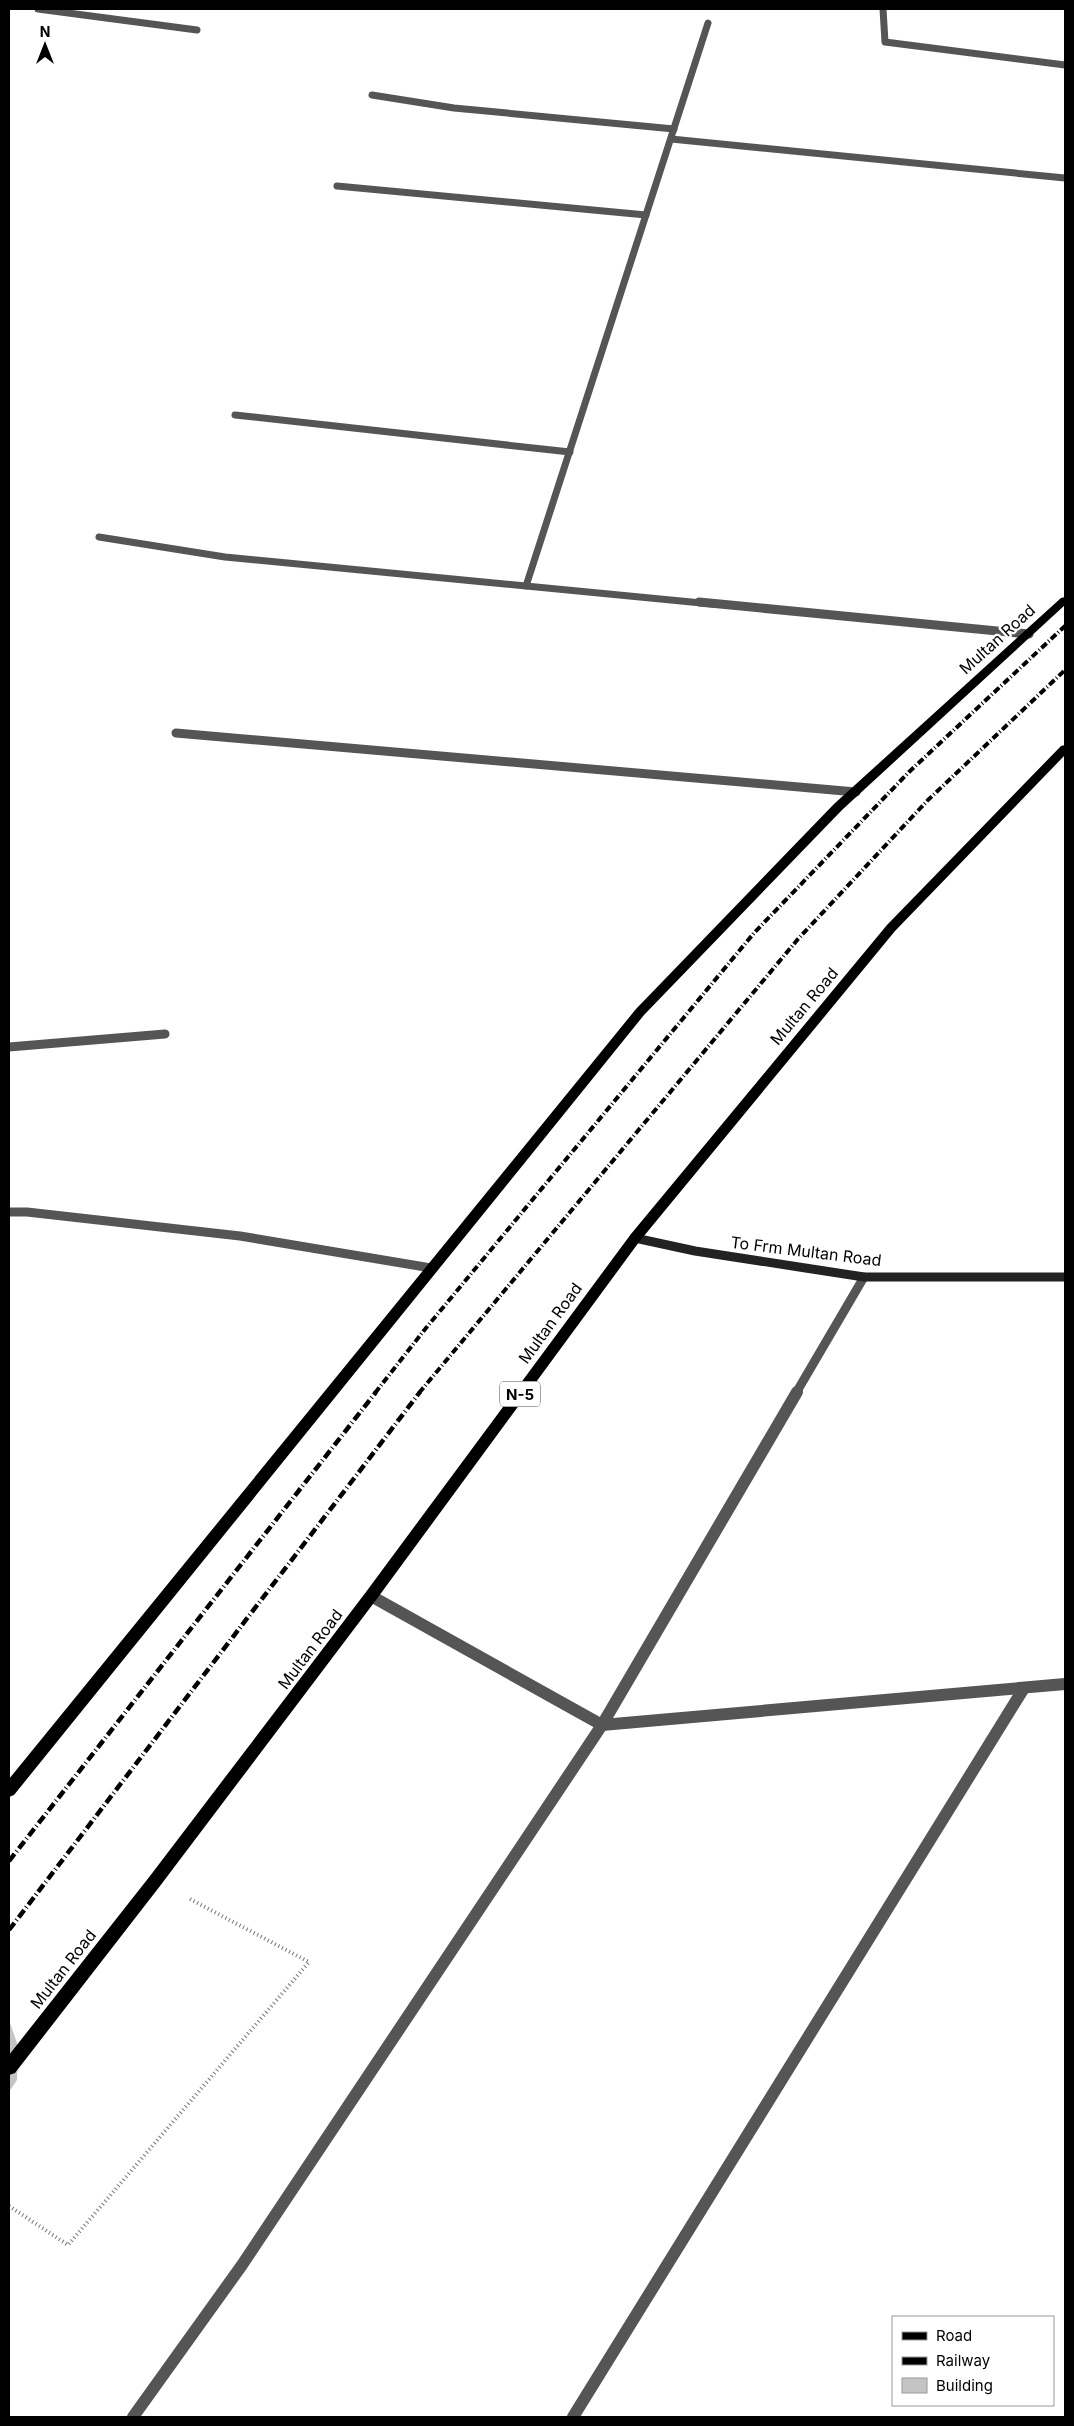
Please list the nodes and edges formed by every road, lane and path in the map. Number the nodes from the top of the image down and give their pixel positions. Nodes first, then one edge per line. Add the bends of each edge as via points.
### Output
1 (38, 9) edge
2 (883, 9) edge
3 (708, 23) dead end
4 (198, 30) dead end
5 (1065, 65) edge
6 (372, 95) dead end
7 (674, 129) junction
8 (671, 139) junction
9 (1065, 178) edge
10 (337, 186) dead end
11 (646, 215) junction
12 (235, 415) dead end
13 (570, 452) junction
14 (99, 536) dead end
15 (526, 586) junction
16 (1065, 600) edge
17 (1029, 634) junction
18 (176, 734) dead end
19 (1065, 749) edge
20 (856, 792) junction
21 (165, 1034) dead end
22 (9, 1047) edge
23 (9, 1212) edge
24 (635, 1238) junction
25 (431, 1268) junction
26 (864, 1277) junction
27 (1065, 1277) edge
28 (372, 1596) junction
29 (1065, 1684) edge
30 (1024, 1688) junction
31 (602, 1725) junction
32 (9, 1790) edge
33 (155, 1881) junction
34 (9, 2067) edge
35 (9, 2206) edge
36 (133, 2417) edge
37 (573, 2417) edge

1 - 4 street
2 - 5 street via 885,42
3 - 7 street
6 - 7 street via 454,108
7 - 8 street
8 - 9 street
8 - 11 street
10 - 11 street
11 - 13 street
12 - 13 street
13 - 15 street
14 - 15 street via 225,557
15 - 17 street
16 - 17 main road, Multan Road
17 - 20 main road, Multan Road
18 - 20 street
19 - 24 main road, Multan Road / N-5 via 891,928
20 - 25 main road, Multan Road via 640,1012
21 - 22 street
23 - 25 street via 240,1236
24 - 26 street, To Frm Multan Road via 694,1251
24 - 28 main road, Multan Road / N-5
25 - 32 main road, Multan Road
26 - 27 street, To Frm Multan Road
26 - 31 street
28 - 31 street
28 - 33 main road, Multan Road / N-5
29 - 30 street
30 - 31 street
30 - 37 street
31 - 36 street via 242,2265
33 - 34 main road, Multan Road / N-5
33 - 35 path via 309,1962 68,2245

